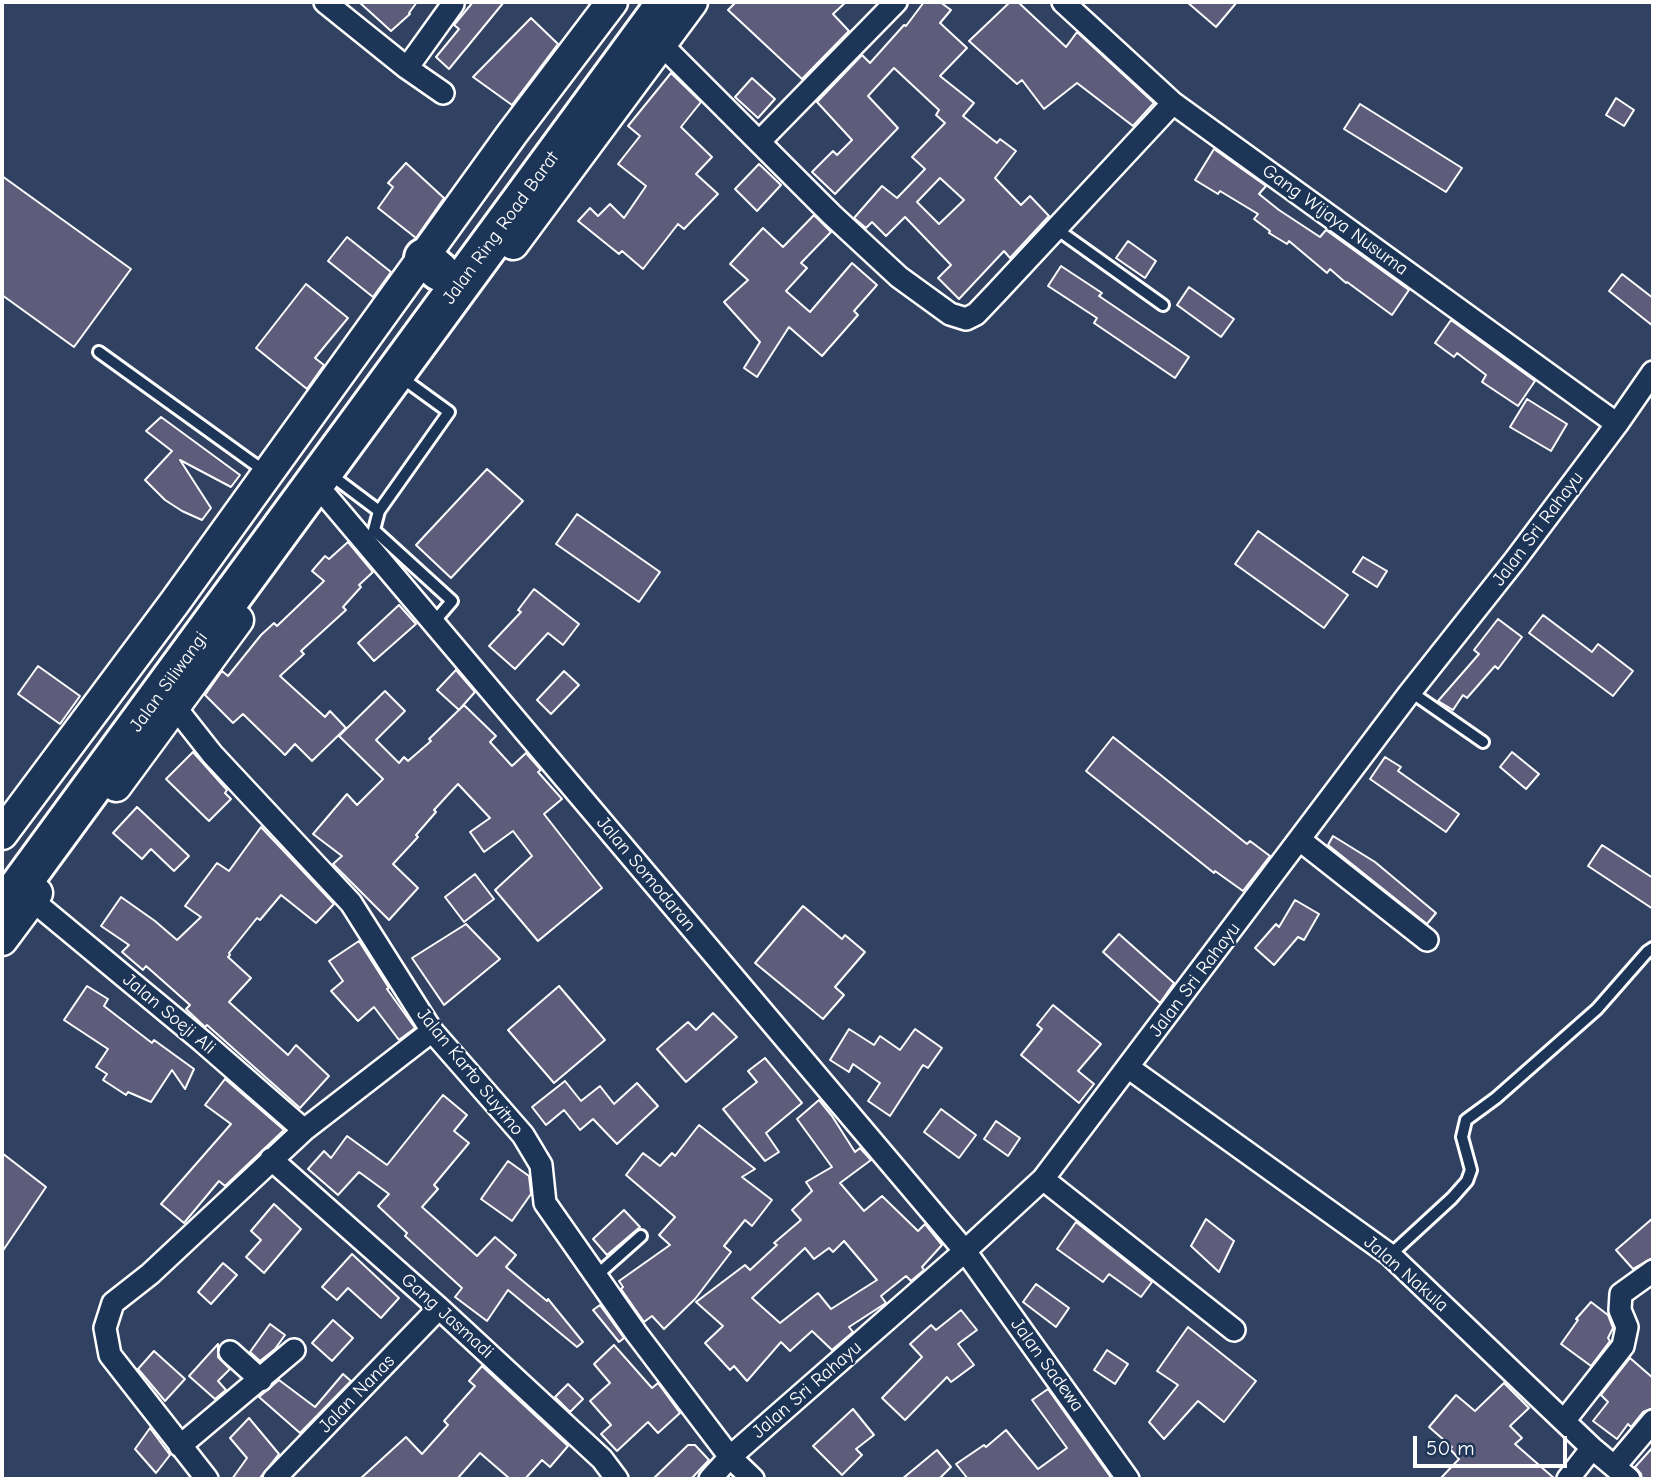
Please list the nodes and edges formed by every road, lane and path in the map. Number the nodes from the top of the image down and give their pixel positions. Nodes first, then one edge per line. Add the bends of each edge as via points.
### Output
1 (325, 2) edge
2 (612, 2) edge
3 (634, 2) edge
4 (667, 2) edge
5 (692, 2) edge
6 (896, 2) edge
7 (453, 4) dead end
8 (1071, 5) edge
9 (662, 45) junction
10 (407, 68) junction
11 (443, 93) dead end
12 (1173, 103) junction
13 (760, 141) junction
14 (1057, 230) junction
15 (432, 264) junction
16 (1163, 305) dead end
17 (99, 352) dead end
18 (1653, 372) edge
19 (409, 383) junction
20 (1617, 424) junction
21 (329, 468) junction
22 (267, 473) junction
23 (379, 511) junction
24 (235, 608) junction
25 (434, 622) junction
26 (1411, 692) junction
27 (175, 707) junction
28 (1483, 742) dead end
29 (2, 834) edge
30 (1300, 840) junction
31 (2, 866) edge
32 (17, 905) edge
33 (2, 940) edge
34 (1427, 940) dead end
35 (1653, 948) edge
36 (432, 1031) junction
37 (1129, 1068) junction
38 (304, 1130) junction
39 (271, 1159) junction
40 (1044, 1179) junction
41 (641, 1236) dead end
42 (965, 1251) junction
43 (1390, 1255) junction
44 (1653, 1271) edge
45 (596, 1276) junction
46 (439, 1308) junction
47 (1234, 1330) dead end
48 (294, 1350) dead end
49 (230, 1352) dead end
50 (261, 1380) junction
51 (1564, 1421) junction
52 (1653, 1422) edge
53 (180, 1447) junction
54 (1592, 1448) junction
55 (730, 1457) junction
56 (1622, 1473) edge
57 (207, 1479) edge
58 (274, 1479) edge
59 (617, 1479) edge
60 (709, 1479) edge
61 (753, 1479) edge
62 (1128, 1479) edge
63 (1568, 1479) edge

1 - 10 street
2 - 15 street via 512,134
3 - 15 highway, Jalan Ring Road Barat
4 - 21 highway, Jalan Ring Road Barat
5 - 9 street
6 - 13 street
7 - 10 street
8 - 12 street, Gang Wijaya Nusuma
9 - 13 street
9 - 19 street
10 - 11 street
12 - 14 street
12 - 20 street, Gang Wijaya Nusuma
13 - 14 street via 899,277 950,314 966,319
14 - 16 lane
15 - 21 highway, Jalan Ring Road Barat
15 - 22 street
17 - 22 lane
18 - 20 street, Jalan Sri Rahayu
19 - 21 street
19 - 23 lane via 449,412
20 - 26 street, Jalan Sri Rahayu
21 - 23 lane
21 - 24 highway, Jalan Siliwangi
21 - 25 street, Jalan Somodaran
21 - 31 highway, Jalan Siliwangi via 187,616
22 - 29 street
23 - 25 lane via 374,530 452,601
24 - 27 street
24 - 32 highway, Jalan Siliwangi
25 - 42 street, Jalan Somodaran
26 - 28 lane
26 - 30 street, Jalan Sri Rahayu
27 - 32 street
27 - 36 street, Jalan Karto Suyitno via 212,754 351,903
30 - 34 street
30 - 37 street, Jalan Sri Rahayu
32 - 33 street
32 - 38 street, Jalan Soeji Ali via 202,1041
35 - 43 lane via 1597,1009 1466,1120 1462,1137 1471,1170 1467,1181
36 - 38 street
36 - 45 street, Jalan Karto Suyitno via 523,1135 541,1165 545,1203
37 - 40 street, Jalan Sri Rahayu
37 - 43 street, Jalan Nakula
38 - 39 street
39 - 46 street, Gang Jasmadi
39 - 53 street via 113,1303 105,1328 110,1356
40 - 42 street, Jalan Sri Rahayu
40 - 47 street
41 - 45 lane
42 - 55 street, Jalan Sri Rahayu
42 - 62 street, Jalan Sadewa
43 - 51 street, Jalan Nakula
44 - 51 street via 1621,1294 1620,1310 1627,1327 1623,1346
45 - 55 street, Jalan Karto Suyitno
46 - 58 street, Jalan Nanas
46 - 59 street, Gang Jasmadi via 602,1459
48 - 50 street
49 - 50 street
50 - 53 street
51 - 54 street, Jalan Nakula
52 - 56 street
53 - 57 street
54 - 56 street, Jalan Nakula
54 - 63 street
55 - 60 street, Jalan Sri Rahayu
55 - 61 street, Jalan Karto Suyitno

